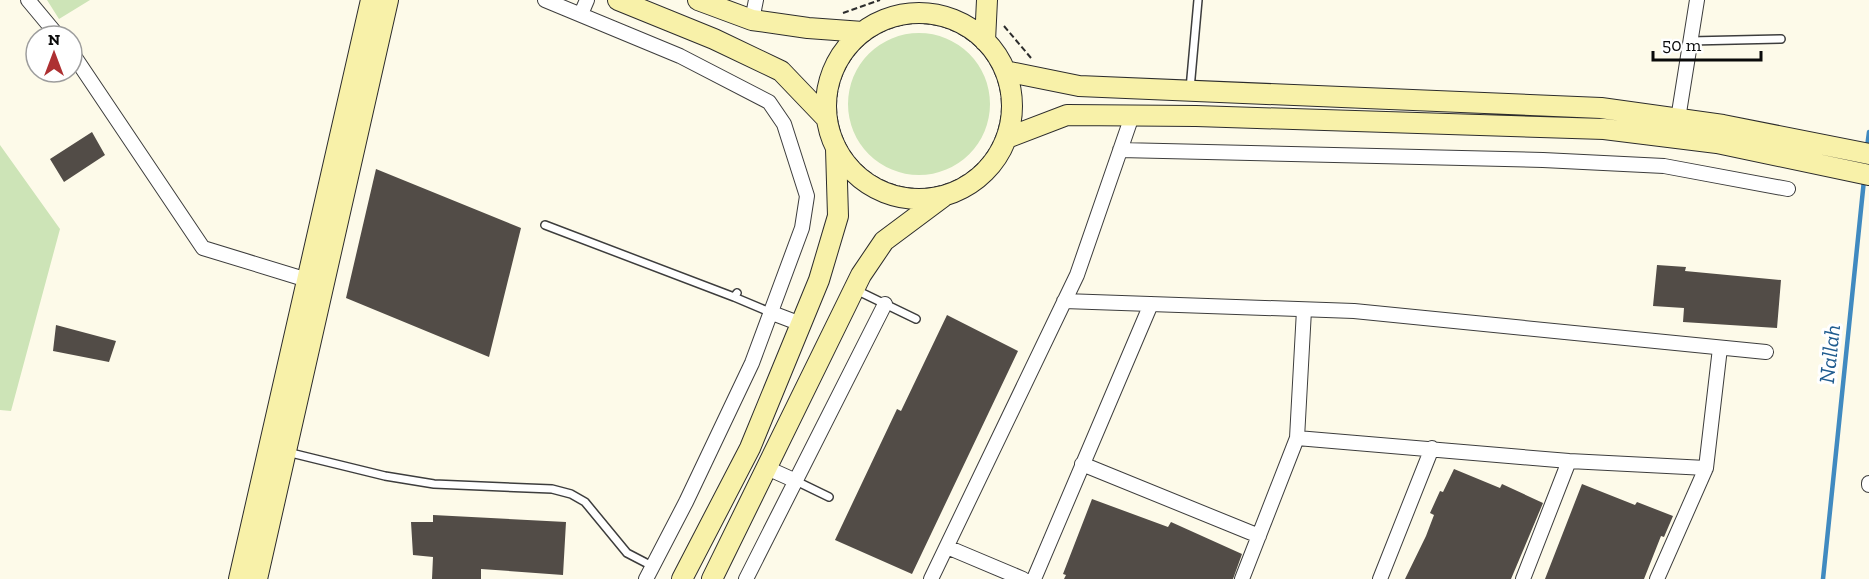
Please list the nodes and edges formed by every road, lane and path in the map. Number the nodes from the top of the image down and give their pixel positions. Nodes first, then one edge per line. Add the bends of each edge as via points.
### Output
1 (28, 0) edge
2 (371, 0) edge
3 (388, 0) edge
4 (545, 0) edge
5 (587, 0) edge
6 (618, 0) edge
7 (698, 0) edge
8 (756, 0) edge
9 (911, 0) edge
10 (987, 0) edge
11 (1198, 0) edge
12 (1697, 0) edge
13 (580, 14) junction
14 (893, 17) junction
15 (1001, 19) dead end
16 (752, 20) junction
17 (48, 24) edge
18 (862, 32) junction
19 (1781, 39) dead end
20 (985, 41) junction
21 (1690, 41) junction
22 (1036, 62) dead end
23 (84, 71) edge
24 (1005, 71) junction
25 (1190, 92) junction
26 (1132, 116) junction
27 (826, 118) junction
28 (1678, 119) junction
29 (1007, 138) junction
30 (836, 148) junction
31 (1120, 150) junction
32 (1869, 154) edge
33 (856, 161) joint
34 (1869, 175) edge
35 (1788, 189) dead end
36 (947, 194) junction
37 (545, 225) dead end
38 (315, 282) junction
39 (854, 289) junction
40 (1064, 301) junction
41 (885, 304) junction
42 (1150, 304) junction
43 (1304, 310) junction
44 (772, 313) junction
45 (916, 319) dead end
46 (801, 324) junction
47 (1720, 348) junction
48 (1766, 352) dead end
49 (1297, 438) junction
50 (1432, 448) junction
51 (286, 452) junction
52 (1569, 461) junction
53 (1083, 464) junction
54 (767, 468) junction
55 (1706, 468) junction
56 (796, 481) junction
57 (829, 498) dead end
58 (1259, 536) junction
59 (947, 547) junction
60 (649, 573) edge
61 (239, 579) edge
62 (257, 579) edge
63 (682, 579) edge
64 (712, 579) edge
65 (746, 579) edge
66 (931, 579) edge
67 (1023, 579) edge
68 (1034, 579) edge
69 (1242, 579) edge
70 (1380, 579) edge
71 (1523, 579) edge
72 (1657, 579) edge

1 - 17 street
2 - 38 street
3 - 38 street
4 - 13 street
5 - 13 street
6 - 27 street via 781,71
7 - 16 street
8 - 16 street
9 - 14 street
10 - 20 street
11 - 25 lane
12 - 21 street
13 - 44 street via 726,78 769,102 784,124 807,196 802,228
14 - 18 street
14 - 20 street via 942,16
15 - 22 path
16 - 18 street
18 - 27 street via 841,55 830,77
19 - 21 lane
20 - 24 street
21 - 28 street
23 - 38 street via 202,248
24 - 25 street via 1079,86
24 - 29 street via 1012,103
25 - 28 street via 1601,108
26 - 29 street via 1068,115
26 - 31 street
26 - 34 street via 1604,129 1717,143
27 - 30 street
28 - 32 street
29 - 36 street via 996,160 975,181
30 - 36 street via 860,178 891,195 925,200
30 - 46 street via 838,216
31 - 35 street via 1664,166
31 - 40 street via 1077,275
33 - 33 path via 841,134 836,104 847,64 860,48 877,35 916,24 957,33 978,48 994,70 1002,104 1001,122 992,146 976,167 954,182 928,189 901,188 877,178
36 - 39 street via 884,241
37 - 44 lane via 723,295 736,295
38 - 51 street
38 - 61 street
39 - 41 lane
39 - 54 street
40 - 42 street
40 - 59 street
41 - 45 lane
41 - 56 street
42 - 43 street
42 - 53 street
43 - 47 street
43 - 49 street
44 - 46 street
44 - 60 street via 752,363
46 - 63 street via 750,448
47 - 48 street
47 - 55 street
49 - 50 street
49 - 58 street
50 - 52 street
50 - 70 street
51 - 60 lane via 434,484 552,489 571,494 585,502
51 - 62 street
52 - 55 street
52 - 71 street
53 - 58 street
53 - 68 street
54 - 56 street
54 - 64 street
55 - 72 street
56 - 57 lane
56 - 65 street
58 - 69 street
59 - 66 street
59 - 67 street

